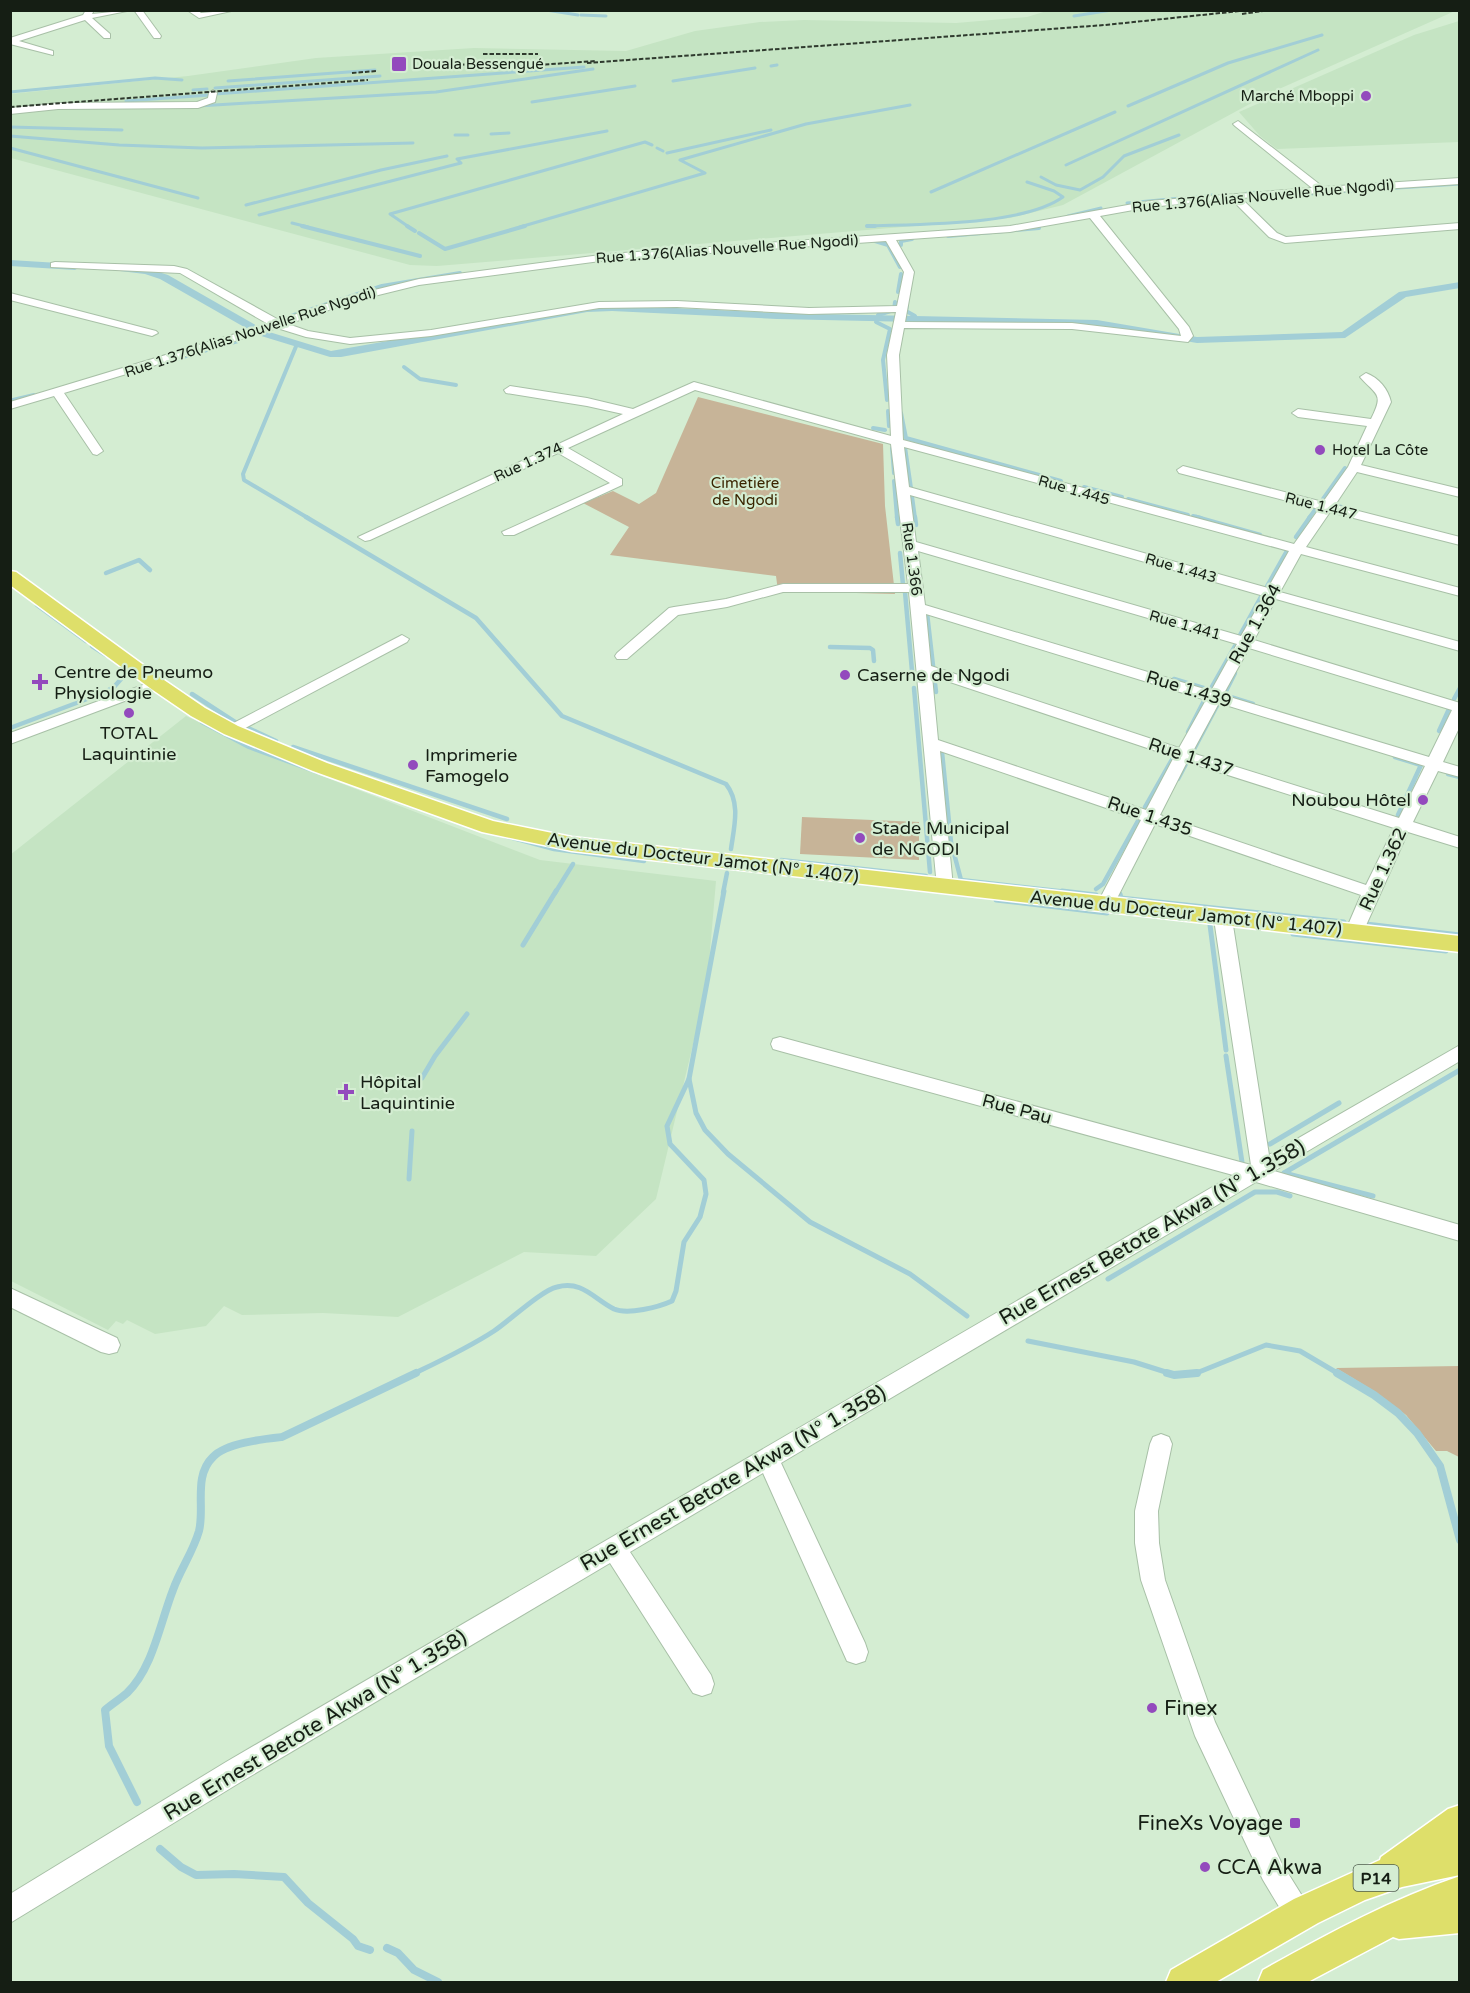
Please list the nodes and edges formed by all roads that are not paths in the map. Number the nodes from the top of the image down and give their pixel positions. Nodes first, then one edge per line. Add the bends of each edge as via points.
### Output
1 (128, 10) edge
2 (138, 10) edge
3 (191, 10) edge
4 (232, 10) edge
5 (88, 14) edge
6 (49, 28) junction
7 (10, 30) edge
8 (66, 33) dead end
9 (107, 36) dead end
10 (157, 36) dead end
11 (11, 41) edge
12 (50, 54) dead end
13 (213, 93) dead end
14 (10, 111) edge
15 (1238, 124) dead end
16 (1460, 181) edge
17 (1321, 190) junction
18 (1233, 196) junction
19 (1092, 213) junction
20 (1460, 226) edge
21 (889, 238) junction
22 (55, 265) dead end
23 (10, 296) edge
24 (901, 316) junction
25 (279, 325) junction
26 (153, 333) dead end
27 (1366, 377) dead end
28 (690, 386) joint
29 (510, 390) dead end
30 (58, 393) junction
31 (10, 406) edge
32 (633, 413) junction
33 (1298, 413) dead end
34 (1373, 423) junction
35 (897, 441) junction
36 (559, 448) junction
37 (97, 451) dead end
38 (1354, 467) junction
39 (1183, 470) dead end
40 (903, 489) junction
41 (1460, 493) edge
42 (1328, 507) junction
43 (509, 531) dead end
44 (365, 537) dead end
45 (1460, 541) edge
46 (909, 544) junction
47 (1297, 549) junction
48 (10, 576) edge
49 (915, 588) junction
50 (1460, 592) edge
51 (1272, 593) junction
52 (918, 607) junction
53 (402, 639) dead end
54 (1246, 642) junction
55 (1460, 647) edge
56 (622, 656) dead end
57 (923, 668) junction
58 (157, 684) junction
59 (1215, 697) junction
60 (1460, 709) edge
61 (231, 730) junction
62 (10, 739) edge
63 (930, 742) junction
64 (1183, 755) junction
65 (1435, 764) junction
66 (1460, 772) edge
67 (1152, 816) junction
68 (1404, 825) junction
69 (1460, 843) edge
70 (945, 887) junction
71 (1370, 892) junction
72 (1106, 904) junction
73 (1223, 919) junction
74 (1354, 932) junction
75 (1460, 944) edge
76 (780, 1044) dead end
77 (1460, 1052) edge
78 (1257, 1171) junction
79 (1460, 1233) edge
80 (10, 1297) edge
81 (109, 1345) dead end
82 (1161, 1444) dead end
83 (767, 1458) junction
84 (614, 1548) junction
85 (856, 1652) dead end
86 (702, 1684) dead end
87 (1460, 1821) edge
88 (1460, 1858) edge
89 (1384, 1875) junction
90 (1460, 1893) edge
91 (10, 1910) edge
92 (1300, 1915) junction
93 (1460, 1916) edge
94 (1383, 1923) junction
95 (1183, 1983) edge
96 (1275, 1983) edge

1 - 5 street
2 - 10 street
3 - 4 street via 198,16
5 - 6 street
5 - 9 street
6 - 7 street
6 - 8 street
6 - 11 street
11 - 12 street
13 - 14 street via 210,102 198,105 58,106
15 - 17 street
16 - 17 street, Rue 1.376(Alias Nouvelle Rue Ngodi)
17 - 18 street, Rue 1.376(Alias Nouvelle Rue Ngodi)
18 - 19 street, Rue 1.376(Alias Nouvelle Rue Ngodi)
18 - 20 street via 1273,235 1285,240
19 - 21 street, Rue 1.376(Alias Nouvelle Rue Ngodi) via 1010,229
19 - 24 street via 1160,295 1186,336 1072,326 966,324
21 - 24 street, Rue 1.366 via 909,272
21 - 25 street, Rue 1.376(Alias Nouvelle Rue Ngodi) via 608,257 462,275 388,288
22 - 25 street via 183,271
23 - 26 street
24 - 25 street via 677,304 599,305 431,333 350,341
24 - 35 street, Rue 1.366 via 893,356
25 - 30 street, Rue 1.376(Alias Nouvelle Rue Ngodi)
27 - 34 street, Rue 1.364 via 1385,395
28 - 32 street, Rue 1.374
28 - 35 street, Rue 1.445
29 - 32 street
30 - 31 street, Rue 1.376(Alias Nouvelle Rue Ngodi)
30 - 37 street
32 - 36 street, Rue 1.374
33 - 34 street
34 - 38 street, Rue 1.364
35 - 40 street, Rue 1.366
35 - 47 street, Rue 1.445
36 - 43 street via 616,485
36 - 44 street, Rue 1.374
38 - 41 street
38 - 42 street, Rue 1.364
39 - 42 street, Rue 1.447
40 - 46 street, Rue 1.366
40 - 51 street, Rue 1.443
42 - 45 street, Rue 1.447
42 - 47 street, Rue 1.364
46 - 49 street, Rue 1.366
46 - 54 street, Rue 1.441
47 - 50 street, Rue 1.445
47 - 51 street, Rue 1.364
48 - 58 main road, Avenue du Docteur Jamot (N° 1.407)
49 - 52 street, Rue 1.366
49 - 56 street via 783,588 727,603 674,610
51 - 54 street, Rue 1.364
51 - 55 street, Rue 1.443
52 - 57 street, Rue 1.366
52 - 59 street, Rue 1.439
53 - 61 street
54 - 59 street, Rue 1.364
54 - 60 street, Rue 1.441
57 - 63 street, Rue 1.366
57 - 64 street, Rue 1.437
58 - 61 main road, Avenue du Docteur Jamot (N° 1.407)
58 - 62 street
59 - 64 street, Rue 1.364
59 - 65 street, Rue 1.439
60 - 65 street, Rue 1.362
61 - 70 main road, Avenue du Docteur Jamot (N° 1.407) via 320,767 489,827 573,844
63 - 67 street, Rue 1.435
63 - 70 street, Rue 1.366
64 - 67 street, Rue 1.364
64 - 68 street, Rue 1.437
65 - 66 street, Rue 1.439
65 - 68 street, Rue 1.362
67 - 71 street, Rue 1.435
67 - 72 street, Rue 1.364
68 - 69 street, Rue 1.437
68 - 71 street, Rue 1.362
70 - 72 main road, Avenue du Docteur Jamot (N° 1.407)
71 - 74 street, Rue 1.362
72 - 73 main road, Avenue du Docteur Jamot (N° 1.407)
73 - 74 main road, Avenue du Docteur Jamot (N° 1.407)
73 - 78 street
74 - 75 main road, Avenue du Docteur Jamot (N° 1.407)
76 - 78 street, Rue Pau
77 - 78 street, Rue Ernest Betote Akwa (N° 1.358)
78 - 79 street, Rue Pau
78 - 83 street, Rue Ernest Betote Akwa (N° 1.358)
80 - 81 street
82 - 92 street via 1145,1510 1153,1580 1204,1727 1272,1871
83 - 84 street, Rue Ernest Betote Akwa (N° 1.358)
83 - 85 street
84 - 86 street
84 - 91 street, Rue Ernest Betote Akwa (N° 1.358) via 235,1771
87 - 89 main road
88 - 89 main road, P14
89 - 92 main road, P14
90 - 94 main road, P14
92 - 95 main road, P14
93 - 94 main road
94 - 96 main road, P14

